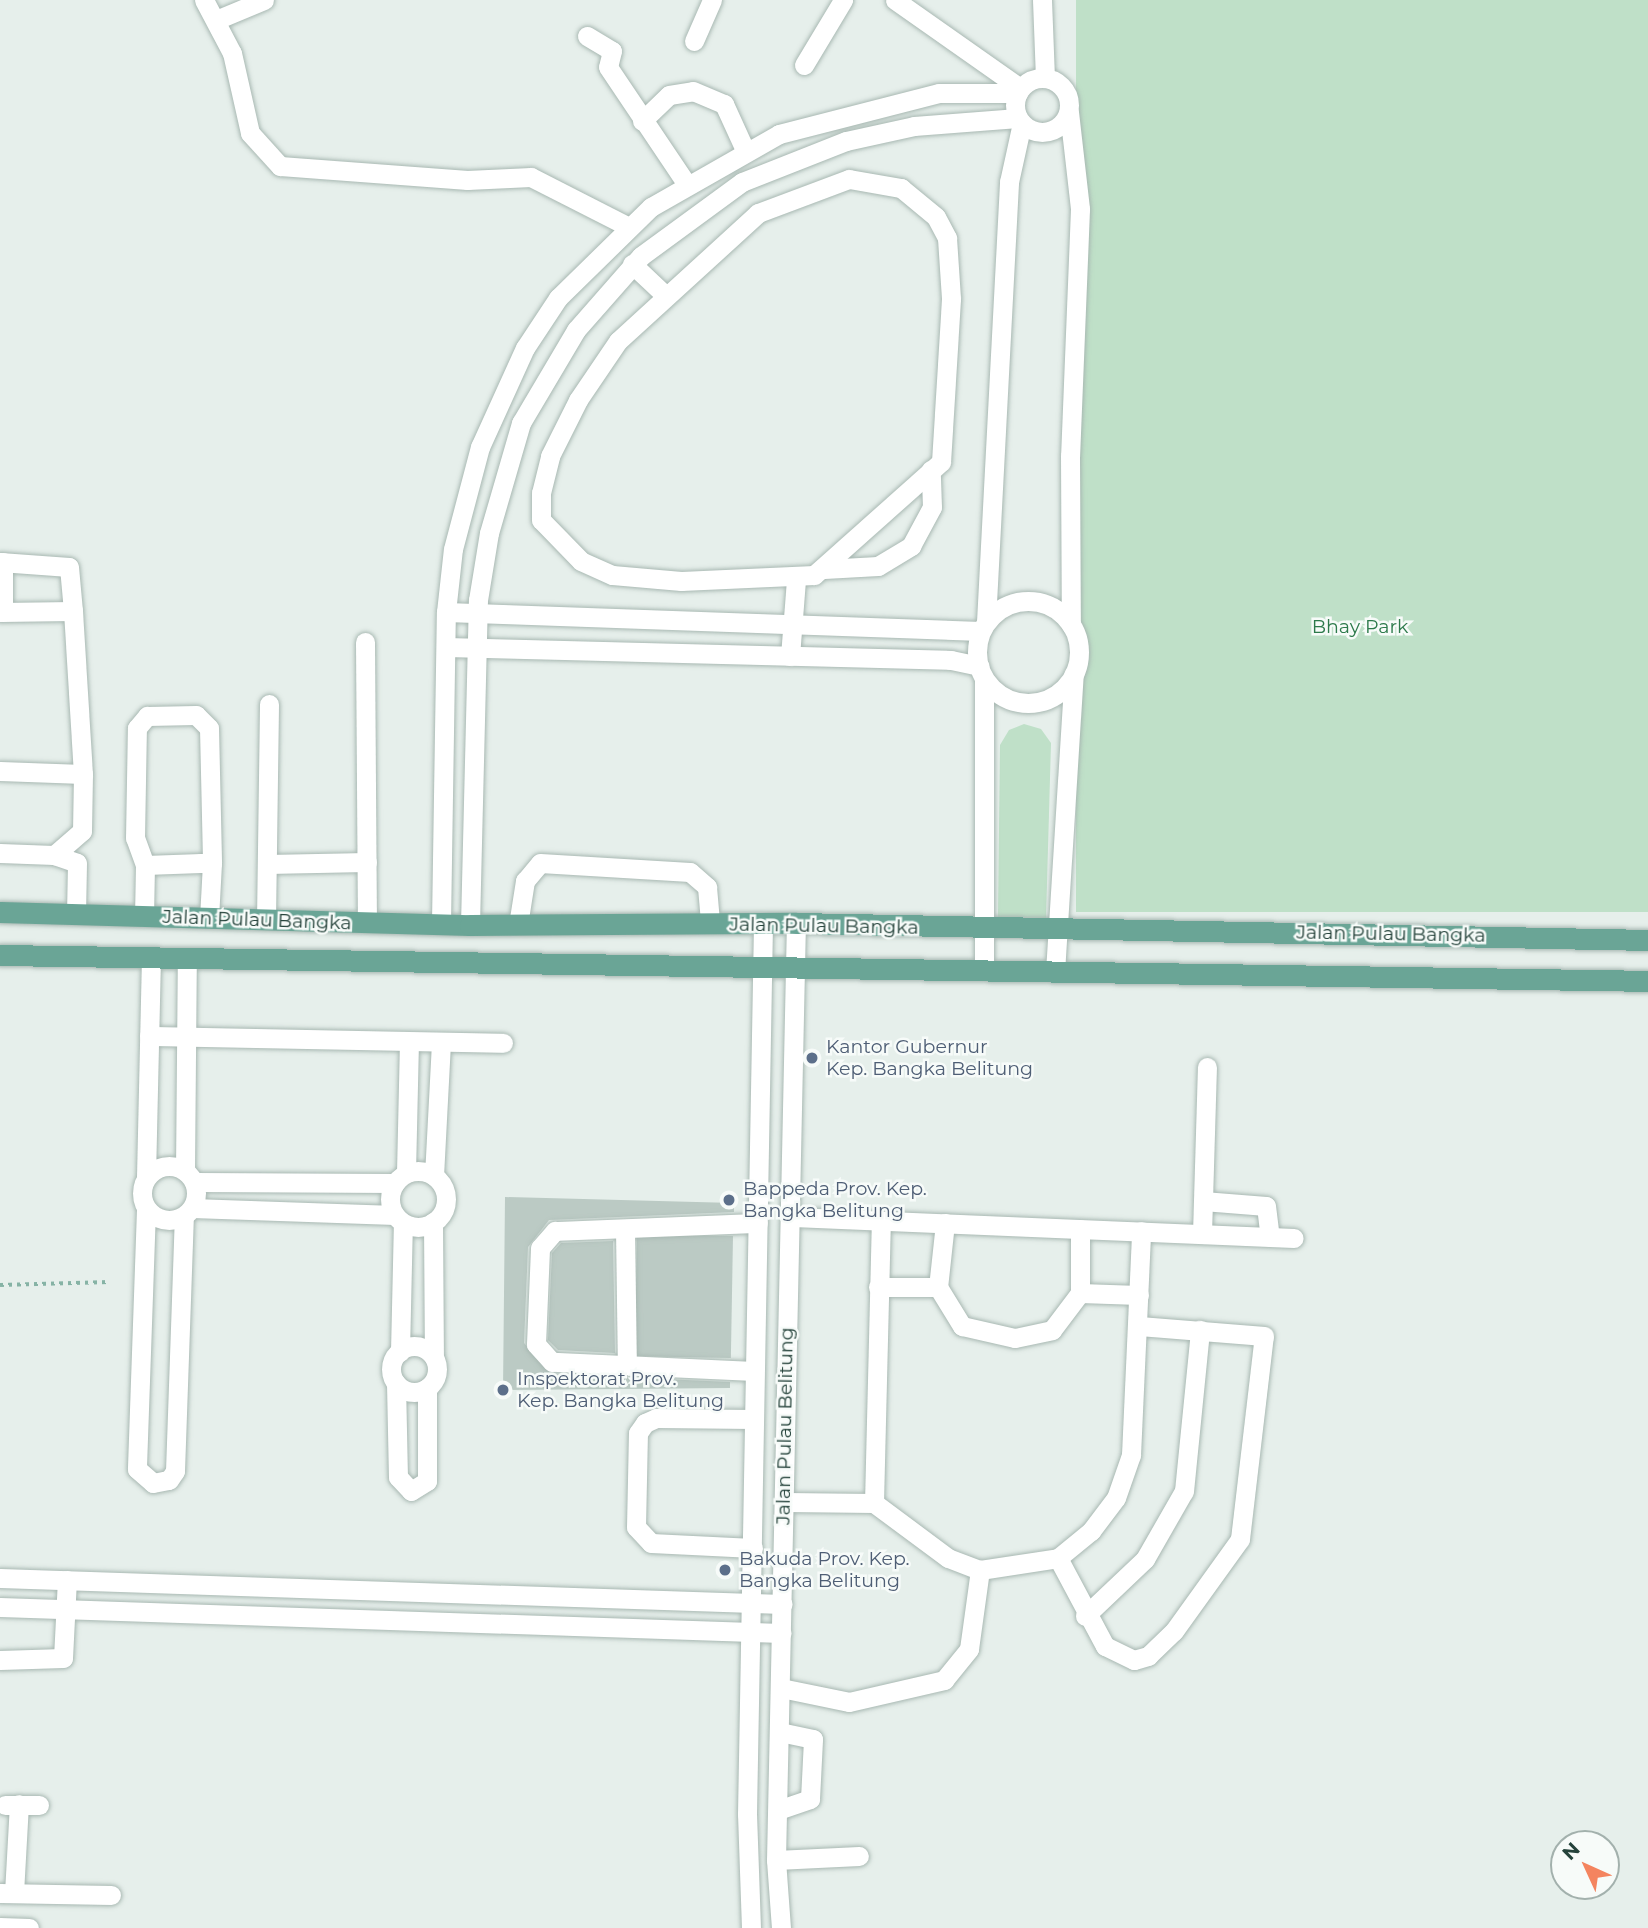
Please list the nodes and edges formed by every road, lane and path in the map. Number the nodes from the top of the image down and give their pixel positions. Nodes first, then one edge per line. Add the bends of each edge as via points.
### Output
1 (205, 0) edge
2 (264, 0) edge
3 (712, 0) edge
4 (843, 0) edge
5 (895, 0) edge
6 (1042, 0) edge
7 (216, 20) junction
8 (587, 36) dead end
9 (694, 41) dead end
10 (804, 65) dead end
11 (1045, 78) junction
12 (1019, 90) junction
13 (1069, 112) junction
14 (642, 121) junction
15 (1020, 121) junction
16 (745, 150) junction
17 (687, 183) junction
18 (627, 226) junction
19 (632, 264) junction
20 (665, 295) junction
21 (931, 470) junction
22 (2, 562) edge
23 (824, 569) junction
24 (796, 579) junction
25 (73, 611) junction
26 (1, 612) edge
27 (446, 612) junction
28 (477, 614) junction
29 (792, 625) junction
30 (1071, 625) junction
31 (984, 626) junction
32 (366, 642) dead end
33 (446, 647) junction
34 (476, 648) junction
35 (790, 656) junction
36 (981, 672) junction
37 (1074, 673) junction
38 (269, 704) dead end
39 (0, 771) edge
40 (83, 774) junction
41 (0, 853) edge
42 (54, 855) junction
43 (367, 862) junction
44 (212, 863) junction
45 (267, 864) junction
46 (145, 865) junction
47 (0, 912) edge
48 (76, 914) junction
49 (144, 917) junction
50 (209, 918) junction
51 (267, 920) junction
52 (367, 923) junction
53 (441, 923) junction
54 (710, 923) junction
55 (763, 923) junction
56 (796, 923) junction
57 (470, 925) junction
58 (518, 925) junction
59 (1058, 929) junction
60 (985, 930) junction
61 (1648, 940) edge
62 (0, 955) edge
63 (151, 957) junction
64 (187, 958) junction
65 (764, 966) junction
66 (794, 966) junction
67 (984, 967) junction
68 (1055, 972) junction
69 (1648, 981) edge
70 (149, 1035) junction
71 (186, 1036) junction
72 (409, 1042) junction
73 (441, 1042) junction
74 (503, 1043) dead end
75 (1207, 1067) dead end
76 (189, 1176) junction
77 (434, 1176) junction
78 (146, 1177) junction
79 (400, 1179) junction
80 (1203, 1201) junction
81 (146, 1209) junction
82 (188, 1212) junction
83 (793, 1217) junction
84 (399, 1219) junction
85 (881, 1221) junction
86 (433, 1222) junction
87 (758, 1223) junction
88 (945, 1223) junction
89 (625, 1229) junction
90 (1080, 1229) junction
91 (1141, 1231) junction
92 (1202, 1234) junction
93 (1270, 1237) junction
94 (1294, 1238) dead end
95 (110, 1282) dead end
96 (0, 1285) edge
97 (878, 1287) junction
98 (938, 1287) junction
99 (1080, 1293) junction
100 (1139, 1295) junction
101 (1139, 1326) junction
102 (1200, 1330) junction
103 (400, 1352) junction
104 (434, 1357) junction
105 (627, 1366) junction
106 (754, 1371) junction
107 (396, 1383) junction
108 (427, 1388) junction
109 (753, 1419) junction
110 (785, 1502) junction
111 (874, 1503) junction
112 (753, 1548) junction
113 (1058, 1558) junction
114 (980, 1570) junction
115 (0, 1578) edge
116 (67, 1580) junction
117 (753, 1604) junction
118 (783, 1604) junction
119 (0, 1608) edge
120 (66, 1610) junction
121 (1086, 1616) junction
122 (752, 1632) junction
123 (782, 1633) junction
124 (0, 1660) edge
125 (781, 1688) junction
126 (780, 1732) junction
127 (21, 1805) dead end
128 (778, 1810) junction
129 (859, 1856) dead end
130 (776, 1860) junction
131 (7, 1894) edge
132 (111, 1895) dead end
133 (0, 1927) edge
134 (29, 1928) edge
135 (751, 1928) edge
136 (781, 1928) edge

1 - 7 street
2 - 7 street
3 - 9 street
4 - 10 street
5 - 12 street
6 - 11 street
7 - 18 street via 232,52 250,133 280,166 467,180 531,177
8 - 14 street via 612,51 608,67
11 - 12 street
11 - 13 street via 1066,91
12 - 15 street
12 - 16 street via 956,90 874,106
13 - 15 street via 1051,131
13 - 30 street via 1080,209 1070,456
14 - 16 street via 669,95 692,91 724,104
14 - 17 street
15 - 19 street via 914,126 796,158 688,217
15 - 31 street via 1009,182
16 - 17 street
17 - 18 street
18 - 27 street via 558,298 502,395 464,499
19 - 20 street
19 - 28 street via 576,330 521,423 489,533
20 - 21 street via 758,213 849,179 901,188 936,217 947,238 947,439 946,453
20 - 24 street via 618,341 578,400 550,456 541,520 581,561 612,575
21 - 23 street
21 - 23 street via 932,507 911,546 878,566
22 - 25 street via 69,566
22 - 26 street
23 - 24 street
24 - 29 street
25 - 26 street
25 - 40 street
27 - 28 street
27 - 33 street
28 - 29 street
28 - 34 street
29 - 31 street
29 - 35 street
30 - 31 street via 1058,610 1029,601 1001,608
30 - 37 street via 1078,643
31 - 36 street
32 - 43 street
33 - 34 street
33 - 53 street
34 - 35 street
34 - 57 street
35 - 36 street
36 - 37 street via 1006,698 1036,702 1055,695
36 - 60 street
37 - 59 street
38 - 45 street
39 - 40 street
40 - 42 street via 82,831
41 - 42 street
42 - 48 street via 80,870
43 - 45 street
43 - 52 street
44 - 46 street
44 - 46 street via 209,728 196,715 146,716 137,728 135,838
44 - 50 street
45 - 51 street
46 - 49 street
47 - 48 main road, Jalan Pulau Bangka
48 - 49 main road, Jalan Pulau Bangka
49 - 50 main road, Jalan Pulau Bangka
50 - 51 main road, Jalan Pulau Bangka
51 - 52 main road, Jalan Pulau Bangka
52 - 53 main road, Jalan Pulau Bangka
53 - 57 main road, Jalan Pulau Bangka
54 - 55 main road, Jalan Pulau Bangka
54 - 58 main road, Jalan Pulau Bangka
54 - 58 street via 707,887 690,872 540,863 525,881
55 - 56 main road, Jalan Pulau Bangka
55 - 65 street, Jalan Pulau Belitung
56 - 60 main road, Jalan Pulau Bangka
56 - 66 street, Jalan Pulau Belitung
57 - 58 main road, Jalan Pulau Bangka
59 - 60 main road, Jalan Pulau Bangka
59 - 61 main road, Jalan Pulau Bangka
59 - 68 street
60 - 67 street
62 - 63 main road, Jalan Pulau Bangka
63 - 64 main road, Jalan Pulau Bangka
63 - 70 street
64 - 65 main road, Jalan Pulau Bangka
64 - 71 street
65 - 66 main road, Jalan Pulau Bangka
65 - 87 street, Jalan Pulau Belitung
66 - 67 main road, Jalan Pulau Bangka
66 - 83 street, Jalan Pulau Belitung
67 - 68 main road, Jalan Pulau Bangka
68 - 69 main road, Jalan Pulau Bangka
70 - 71 street
70 - 78 street
71 - 72 street
71 - 76 street
72 - 73 street
72 - 79 street
73 - 74 street
73 - 77 street
75 - 80 street
76 - 78 street via 164,1166
76 - 79 street
76 - 82 street
77 - 79 street
77 - 86 street via 446,1194
78 - 81 street via 141,1189
79 - 84 street
80 - 92 street
80 - 93 street via 1266,1206
81 - 82 street via 164,1220
81 - 82 street via 138,1469 153,1483 169,1480 175,1471
82 - 84 street
83 - 85 street
83 - 110 street, Jalan Pulau Belitung
84 - 86 street
84 - 103 street
85 - 88 street
85 - 97 street
86 - 104 street
87 - 89 street
87 - 106 street, Jalan Pulau Belitung
88 - 90 street
88 - 98 street
89 - 105 street
89 - 105 street via 555,1231 545,1237 536,1344 552,1362
90 - 91 street
90 - 99 street
91 - 92 street
91 - 100 street
92 - 93 street
93 - 94 street
95 - 96 path
97 - 98 street
97 - 111 street
98 - 99 street via 962,1326 1015,1338 1052,1330
99 - 100 street
100 - 101 street
101 - 102 street
101 - 113 street via 1131,1455 1116,1498 1091,1531
102 - 121 street via 1184,1491 1145,1559
102 - 121 street via 1256,1333 1268,1344 1240,1539 1213,1584 1148,1656 1118,1655
103 - 104 street via 420,1347
103 - 107 street via 392,1366
104 - 108 street via 437,1374
105 - 106 street
106 - 109 street, Jalan Pulau Belitung
107 - 108 street via 410,1392
107 - 108 street via 398,1477 411,1491 427,1481
109 - 112 street, Jalan Pulau Belitung
109 - 112 street via 656,1418 645,1423 638,1433 636,1527 651,1543
110 - 111 street
110 - 118 street, Jalan Pulau Belitung
111 - 114 street via 948,1558
112 - 117 street, Jalan Pulau Belitung
113 - 114 street
113 - 121 street
114 - 125 street via 969,1649 944,1680 849,1702
115 - 116 street
116 - 117 street
116 - 120 street
117 - 118 street
117 - 122 street, Jalan Pulau Belitung
118 - 123 street, Jalan Pulau Belitung
119 - 120 street
120 - 122 street
120 - 124 street via 66,1652 59,1662
122 - 123 street
122 - 135 street, Jalan Pulau Belitung
123 - 125 street, Jalan Pulau Belitung
125 - 126 street, Jalan Pulau Belitung
126 - 128 street, Jalan Pulau Belitung
126 - 128 street via 813,1739 810,1799 804,1806
127 - 131 street
128 - 130 street, Jalan Pulau Belitung
129 - 130 street
130 - 136 street, Jalan Pulau Belitung
131 - 132 street
133 - 134 street

